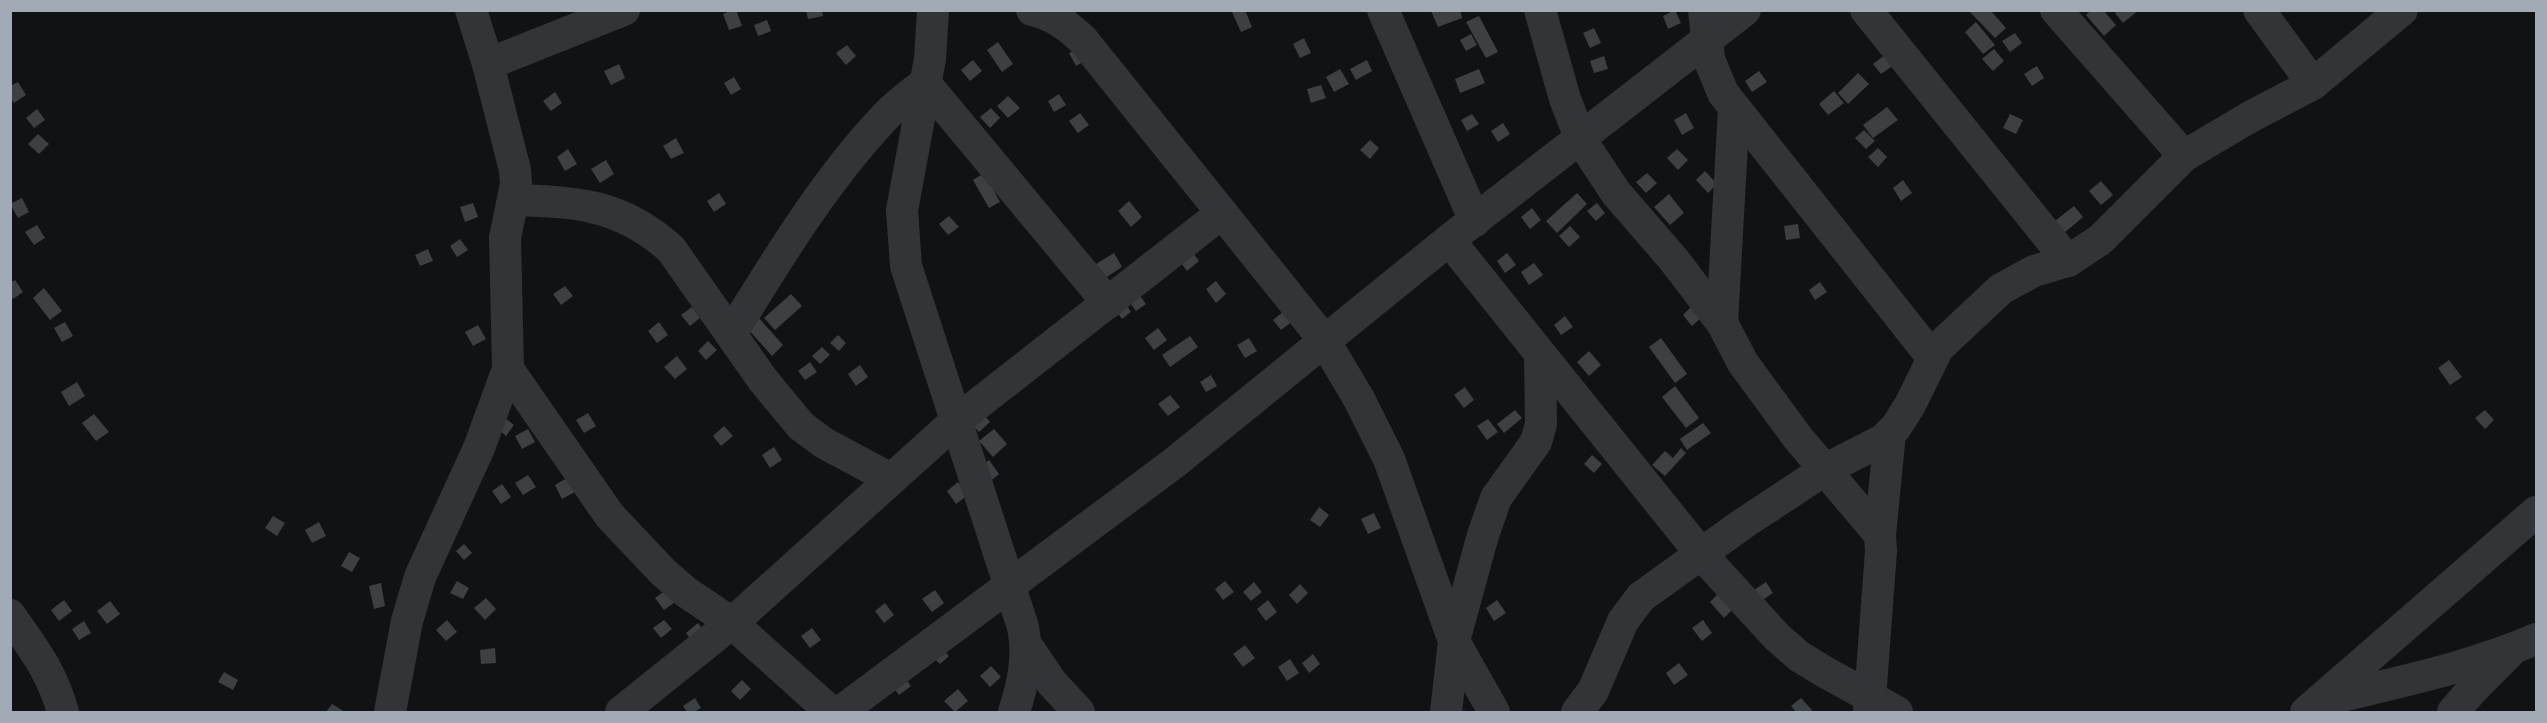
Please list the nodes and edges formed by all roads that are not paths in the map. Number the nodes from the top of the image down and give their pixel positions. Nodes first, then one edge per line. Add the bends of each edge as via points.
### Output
1 (471, 10) edge
2 (624, 10) edge
3 (933, 10) edge
4 (1032, 10) edge
5 (1383, 10) edge
6 (1540, 10) edge
7 (1704, 10) edge
8 (1745, 10) edge
9 (1866, 10) edge
10 (2056, 10) edge
11 (2259, 10) edge
12 (2402, 10) edge
13 (1707, 42) junction
14 (488, 64) junction
15 (925, 83) junction
16 (2313, 84) junction
17 (1734, 108) junction
18 (1581, 140) junction
19 (2184, 156) junction
20 (513, 200) junction
21 (1222, 213) junction
22 (1475, 221) junction
23 (1449, 240) junction
24 (2068, 261) junction
25 (1108, 303) junction
26 (1722, 323) junction
27 (730, 334) junction
28 (1324, 340) junction
29 (1540, 354) junction
30 (1932, 357) junction
31 (508, 369) junction
32 (956, 421) junction
33 (1890, 433) junction
34 (1826, 469) junction
35 (891, 479) junction
36 (2536, 512) edge
37 (1880, 535) junction
38 (1701, 554) junction
39 (1010, 584) junction
40 (10, 615) edge
41 (732, 623) junction
42 (2536, 623) edge
43 (1454, 641) junction
44 (2524, 644) edge
45 (1027, 646) junction
46 (1870, 705) edge
47 (2313, 707) edge
48 (63, 712) edge
49 (390, 712) edge
50 (621, 712) edge
51 (831, 712) edge
52 (840, 712) edge
53 (1014, 712) edge
54 (1079, 712) edge
55 (1446, 712) edge
56 (1494, 712) edge
57 (1577, 712) edge
58 (1898, 712) edge
59 (2453, 712) edge

1 - 14 street
2 - 14 street
3 - 15 street
4 - 21 street via 1049,14 1083,40
5 - 22 street
6 - 18 street via 1564,99
7 - 13 street
8 - 13 street
9 - 24 street
10 - 19 street
11 - 16 street
12 - 16 street
13 - 17 street via 1714,74
13 - 18 street
14 - 20 street via 515,170
15 - 25 street
15 - 27 street via 884,118 832,181
15 - 32 street via 902,210 906,266
16 - 19 street
17 - 26 street
17 - 30 street
18 - 22 street
18 - 26 street via 1616,193
19 - 24 street via 2100,240
20 - 27 street via 593,205 652,231 671,249
20 - 31 street via 504,238
21 - 25 street
21 - 28 street
22 - 23 street
23 - 28 street
23 - 29 street
24 - 30 street via 2034,271 2001,289
25 - 32 street
26 - 34 street via 1743,363
27 - 35 street via 801,426
28 - 39 street via 1174,463
28 - 43 street via 1389,459
29 - 38 street
29 - 43 street via 1541,424 1536,442 1496,498
30 - 33 street via 1910,405
31 - 41 street via 610,516 663,572
31 - 49 street via 479,448 420,577 407,621
32 - 35 street
32 - 39 street
33 - 34 street
33 - 37 street
34 - 37 street
34 - 38 street
35 - 41 street
36 - 47 street
37 - 46 street
38 - 46 street via 1777,637
38 - 57 street via 1641,597 1623,621 1593,691
39 - 45 street
39 - 52 street
40 - 48 street via 46,667
41 - 50 street
41 - 51 street
42 - 44 street
43 - 55 street
43 - 56 street
44 - 47 street
44 - 59 street
45 - 53 street
45 - 54 street via 1052,683
46 - 58 street

